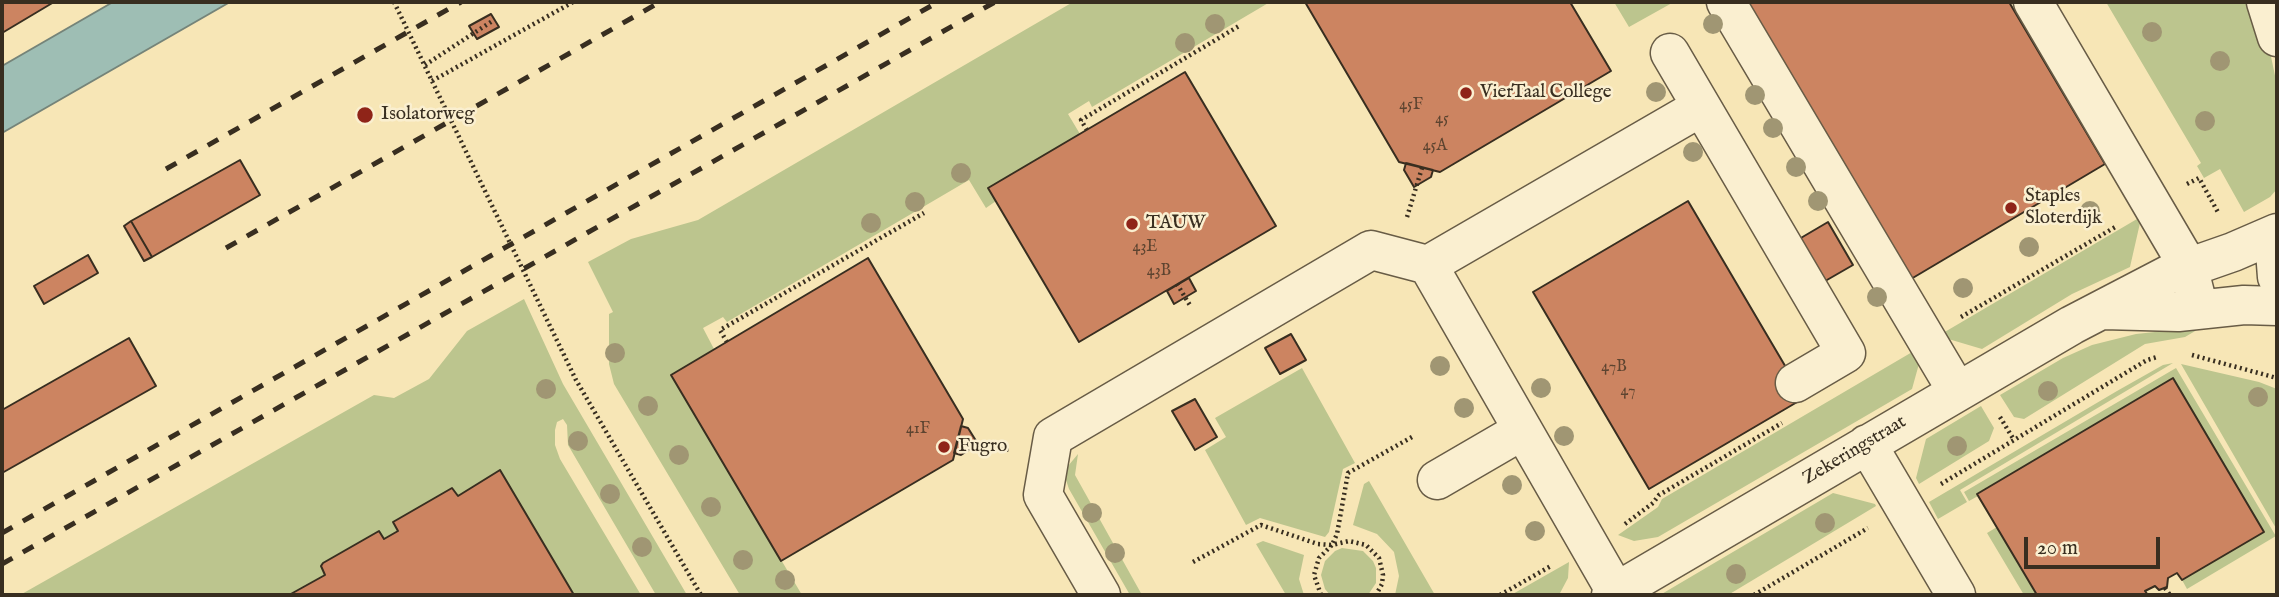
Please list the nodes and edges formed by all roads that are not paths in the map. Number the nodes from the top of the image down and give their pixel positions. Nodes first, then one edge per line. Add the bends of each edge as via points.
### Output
1 (1726, 2) edge
2 (2033, 2) edge
3 (2266, 2) edge
4 (2277, 37) edge
5 (1670, 53) dead end
6 (1701, 107) junction
7 (2277, 233) edge
8 (2277, 240) edge
9 (1428, 265) junction
10 (2188, 266) junction
11 (2277, 277) edge
12 (2277, 306) edge
13 (2199, 309) junction
14 (2102, 310) junction
15 (1795, 383) dead end
16 (1957, 391) junction
17 (1523, 430) junction
18 (1867, 444) junction
19 (1437, 480) dead end
20 (1613, 594) edge
21 (1101, 595) edge
22 (1956, 595) edge

1 - 16 street
2 - 10 street
3 - 4 street
5 - 6 street
6 - 9 street
6 - 15 street via 1846,353
7 - 10 street, Zekeringstraat
8 - 11 street
9 - 17 street
9 - 21 street via 1371,250 1053,437 1043,495
10 - 13 street
10 - 14 street, Zekeringstraat
12 - 13 street
13 - 14 street
14 - 16 street, Zekeringstraat
16 - 18 street, Zekeringstraat
17 - 19 street
17 - 20 street
18 - 20 street, Zekeringstraat
18 - 22 street

